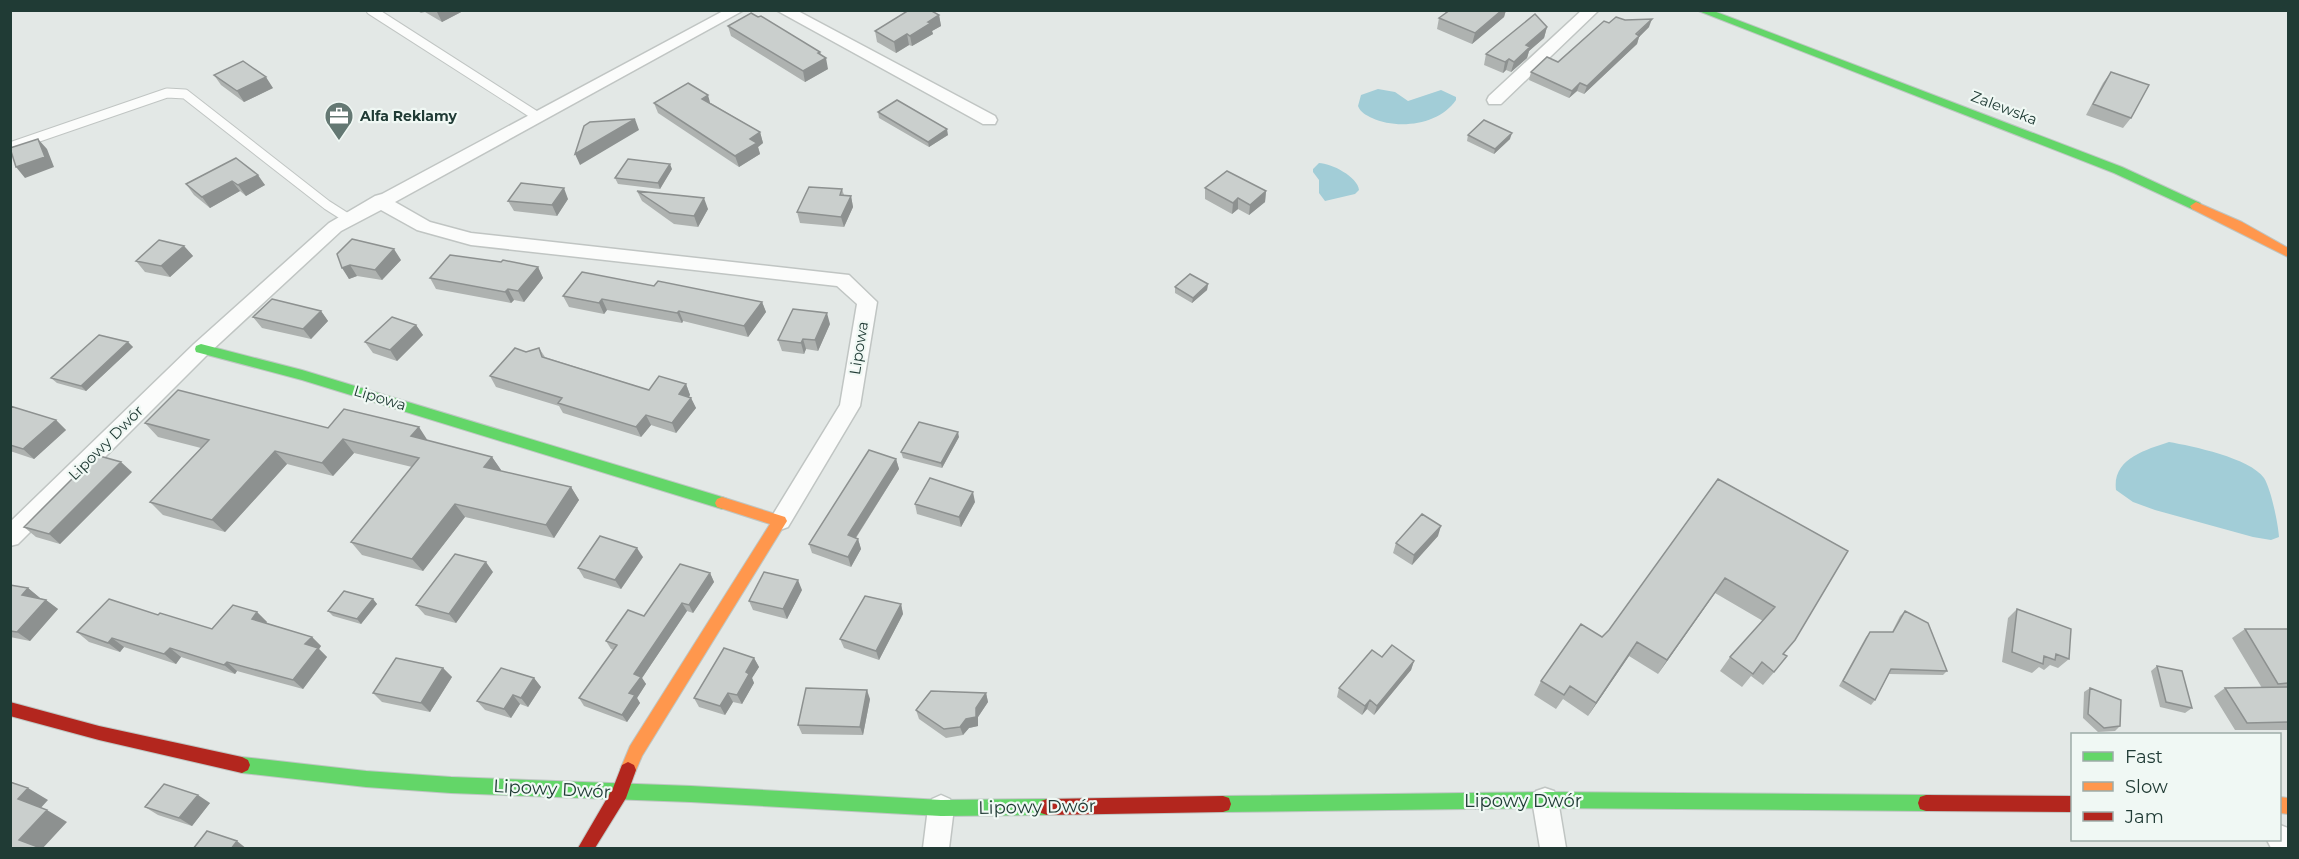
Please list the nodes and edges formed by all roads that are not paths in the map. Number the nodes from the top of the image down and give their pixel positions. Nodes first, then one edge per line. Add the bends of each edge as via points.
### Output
1 (371, 10) edge
2 (737, 10) edge
3 (783, 10) edge
4 (1592, 10) edge
5 (1701, 10) edge
6 (1495, 100) dead end
7 (538, 117) junction
8 (989, 120) dead end
9 (10, 147) edge
10 (381, 200) junction
11 (349, 219) junction
12 (2289, 253) edge
13 (201, 349) junction
14 (780, 520) junction
15 (10, 537) edge
16 (12, 711) edge
17 (620, 792) junction
18 (1545, 800) junction
19 (2071, 804) edge
20 (941, 808) junction
21 (586, 849) edge
22 (936, 849) edge
23 (1553, 849) edge

1 - 7 lane
2 - 7 street
3 - 8 street
4 - 6 street
5 - 12 street, Zalewska via 2118,170
7 - 10 street
9 - 11 lane via 167,93 185,94
10 - 11 street
10 - 14 street, Lipowa via 424,228 471,239 842,280 867,302 850,406
11 - 13 street via 335,227
13 - 14 street, Lipowa via 302,375
13 - 15 street, Lipowy Dwór
14 - 17 street, Lipowa via 636,751
16 - 17 street, Lipowy Dwór via 258,768 377,780
17 - 20 street, Lipowy Dwór
17 - 21 street, Lipowa
18 - 19 street, Lipowy Dwór
18 - 20 street, Lipowy Dwór
18 - 23 street
20 - 22 street

